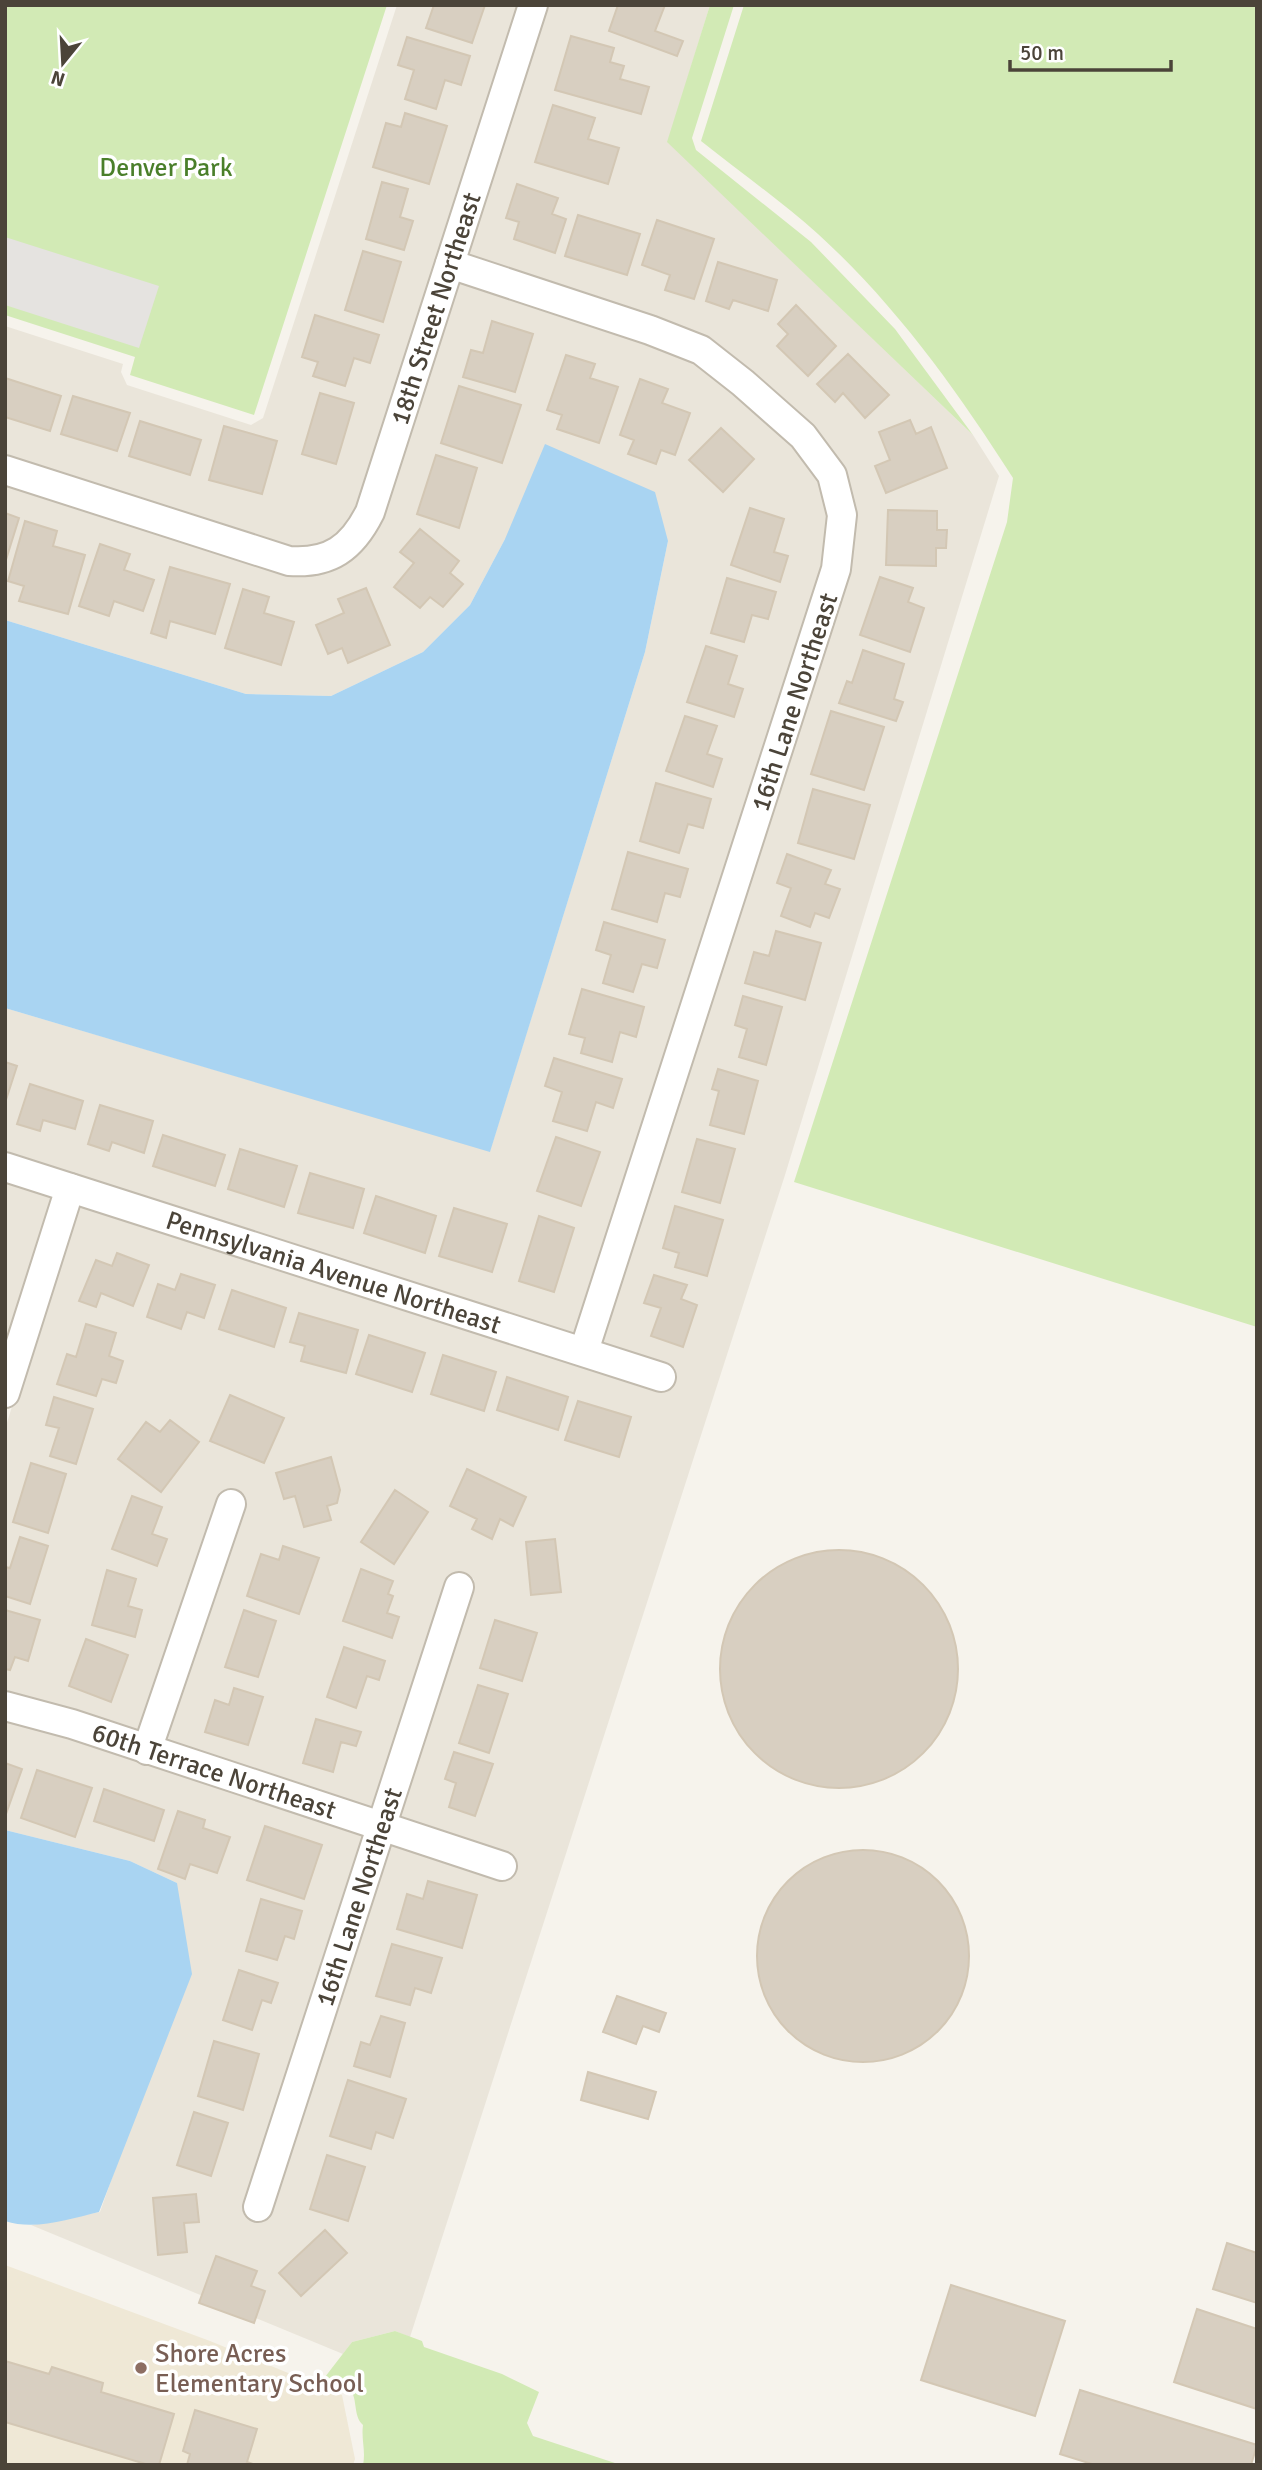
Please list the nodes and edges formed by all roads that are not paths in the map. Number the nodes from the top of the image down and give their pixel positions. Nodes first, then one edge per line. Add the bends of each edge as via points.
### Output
1 (533, 5) edge
2 (450, 264) junction
3 (5, 470) edge
4 (5, 1167) edge
5 (70, 1188) junction
6 (584, 1351) junction
7 (661, 1377) dead end
8 (5, 1392) edge
9 (231, 1504) dead end
10 (459, 1587) dead end
11 (5, 1706) edge
12 (147, 1750) junction
13 (382, 1826) junction
14 (502, 1866) dead end
15 (258, 2207) dead end

1 - 2 street, 18th Street Northeast
2 - 3 street, 18th Street Northeast via 370,512 351,544 337,552 308,563 289,561
2 - 6 street, 16th Lane Northeast via 701,350 803,436 832,475 842,515 836,569
4 - 5 street, Pennsylvania Avenue Northeast
5 - 6 street, Pennsylvania Avenue Northeast
5 - 8 street
6 - 7 street, Pennsylvania Avenue Northeast
9 - 12 street
10 - 13 street, 16th Lane Northeast
11 - 12 street, 60th Terrace Northeast
12 - 13 street, 60th Terrace Northeast
13 - 14 street, 60th Terrace Northeast
13 - 15 street, 16th Lane Northeast

